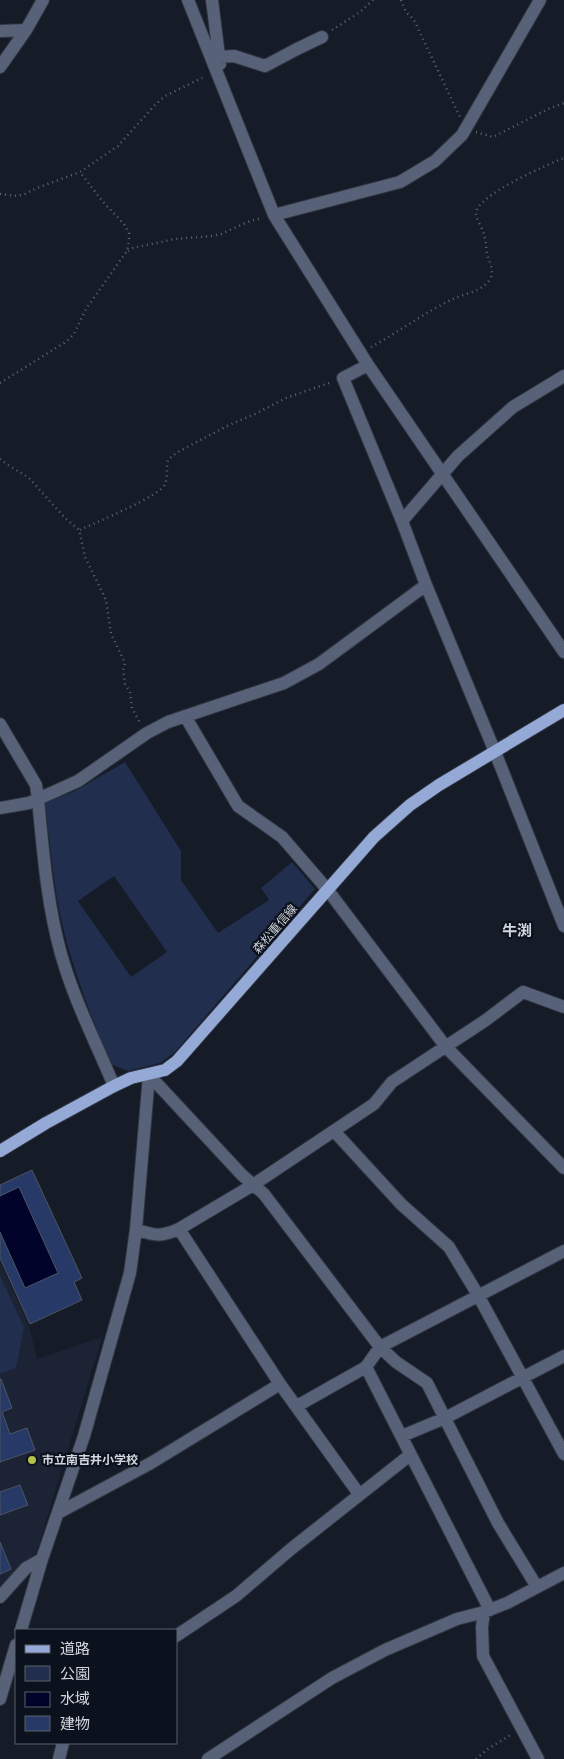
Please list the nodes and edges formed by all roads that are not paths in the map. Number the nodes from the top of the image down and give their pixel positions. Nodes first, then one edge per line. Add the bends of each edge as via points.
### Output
1 (43, 0) edge
2 (188, 0) edge
3 (212, 0) edge
4 (540, 0) edge
5 (26, 30) junction
6 (0, 31) edge
7 (322, 37) road end
8 (219, 57) junction
9 (0, 67) edge
10 (218, 76) junction
11 (274, 215) junction
12 (368, 365) junction
13 (564, 376) edge
14 (442, 475) junction
15 (402, 521) junction
16 (426, 585) junction
17 (564, 652) edge
18 (564, 710) edge
19 (185, 716) junction
20 (0, 724) edge
21 (496, 752) junction
22 (38, 800) junction
23 (0, 808) edge
24 (326, 890) junction
25 (564, 926) edge
26 (564, 1006) edge
27 (446, 1047) junction
28 (148, 1075) junction
29 (114, 1086) junction
30 (334, 1131) junction
31 (0, 1151) edge
32 (564, 1168) edge
33 (253, 1185) junction
34 (136, 1229) junction
35 (179, 1229) junction
36 (564, 1251) edge
37 (478, 1295) junction
38 (380, 1347) junction
39 (564, 1356) edge
40 (366, 1367) junction
41 (522, 1377) junction
42 (280, 1384) junction
43 (297, 1406) junction
44 (445, 1418) junction
45 (402, 1436) junction
46 (564, 1454) edge
47 (410, 1455) junction
48 (359, 1494) junction
49 (58, 1514) junction
50 (42, 1559) junction
51 (564, 1573) edge
52 (537, 1587) junction
53 (0, 1596) edge
54 (487, 1611) junction
55 (21, 1629) edge
56 (178, 1635) edge
57 (15, 1648) edge
58 (0, 1699) edge
59 (63, 1744) edge
60 (59, 1759) edge
61 (208, 1759) edge
62 (538, 1759) edge

1 - 5 street
2 - 10 street
3 - 8 street
4 - 11 street via 462,135 435,161 400,182
5 - 6 street
5 - 9 street
7 - 8 street via 265,66 234,56
8 - 10 street
10 - 11 street
11 - 12 street
12 - 14 street
12 - 15 street via 343,378
13 - 14 street via 514,407 458,456
14 - 15 street
14 - 17 street
15 - 16 street
16 - 19 street via 319,664 291,679
16 - 21 street
18 - 21 main road, 森松重信線
19 - 22 street via 147,733 78,781
19 - 24 street via 238,806 282,837
20 - 22 street via 36,785
21 - 24 main road, 森松重信線 via 410,805 374,837
21 - 25 street
22 - 23 street
22 - 29 street via 50,901 62,955 76,998
24 - 27 street
24 - 28 main road, 森松重信線 via 177,1061 165,1070
26 - 27 street via 523,992
27 - 30 street via 392,1082 374,1104
27 - 32 street
28 - 29 main road, 森松重信線 via 130,1078
28 - 33 street
28 - 34 street
29 - 31 main road, 森松重信線
30 - 33 street
30 - 37 street via 401,1204 449,1247
33 - 35 street
33 - 38 street via 264,1194
34 - 35 street via 154,1236
34 - 49 street via 127,1282 84,1436
35 - 42 street
36 - 37 street
37 - 38 street
37 - 41 street
38 - 40 street
38 - 44 street via 427,1383
39 - 41 street
40 - 43 street
40 - 45 street
41 - 44 street
41 - 46 street
42 - 43 street
42 - 49 street via 152,1463
43 - 48 street
44 - 45 street
44 - 52 street via 498,1523
45 - 47 street
47 - 48 street
47 - 54 street
48 - 56 street via 236,1596
49 - 50 street
50 - 53 street via 26,1568
50 - 55 street
51 - 52 street
52 - 54 street
54 - 61 street via 457,1619 384,1650 332,1678
54 - 62 street via 482,1627 483,1656
57 - 58 street
59 - 60 street

